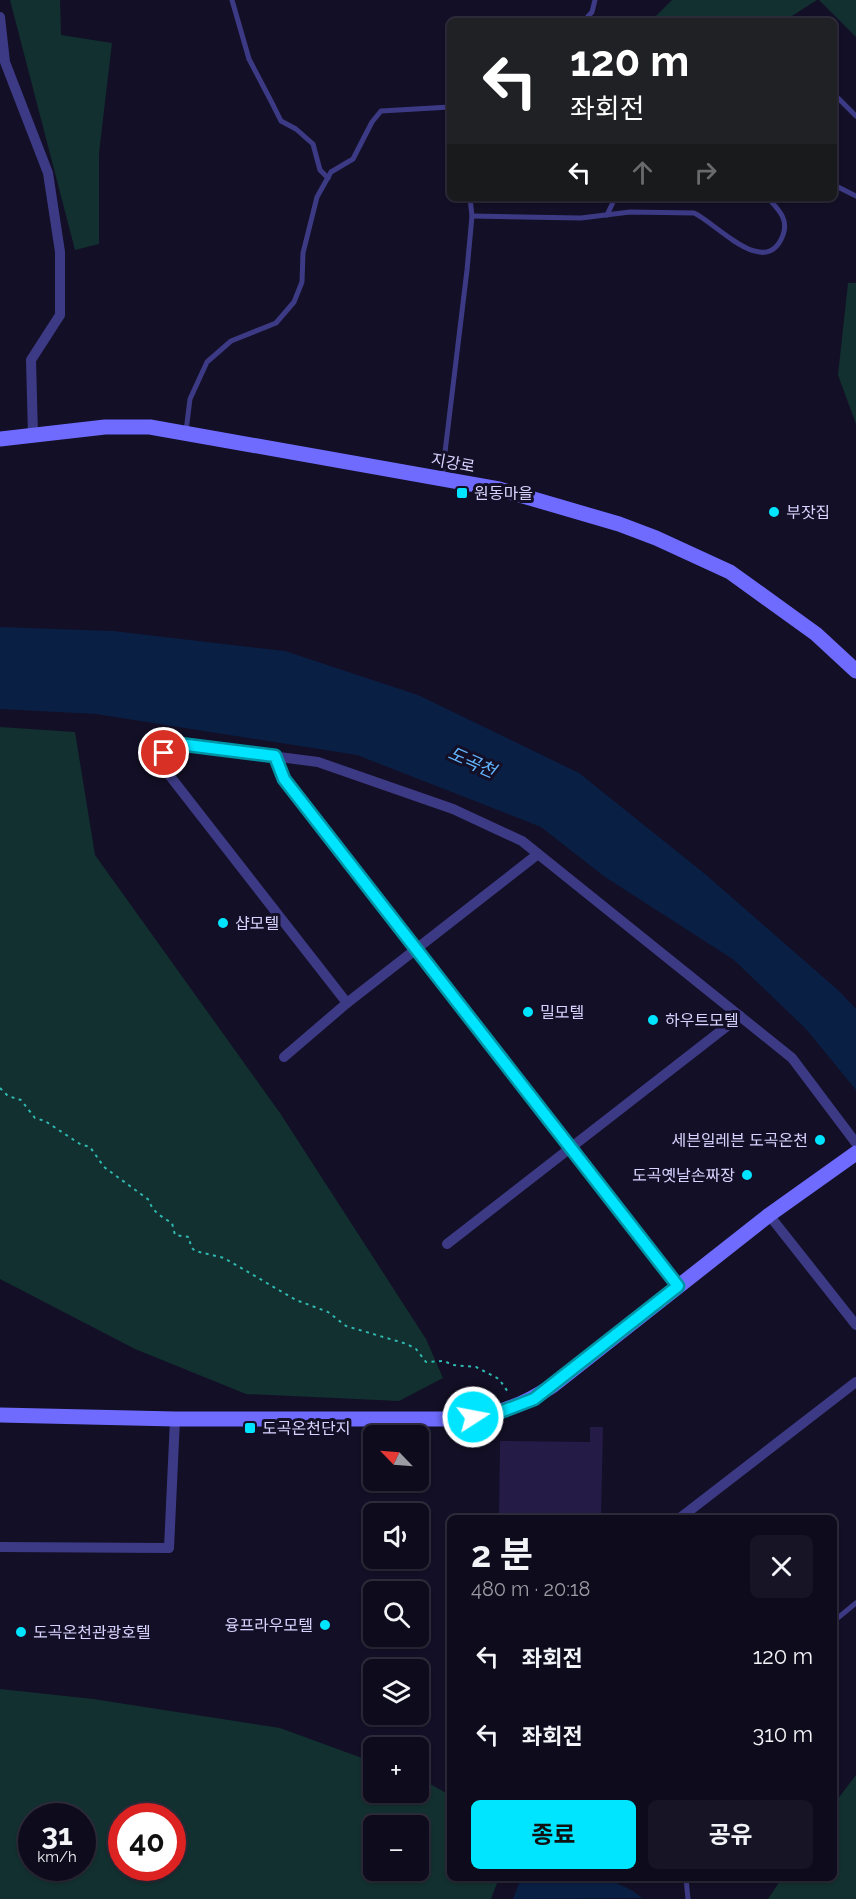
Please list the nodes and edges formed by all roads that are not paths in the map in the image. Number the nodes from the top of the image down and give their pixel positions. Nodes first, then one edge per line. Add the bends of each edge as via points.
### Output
1 (232, 0) edge
2 (595, 0) edge
3 (0, 17) edge
4 (587, 18) edge
5 (837, 97) edge
6 (447, 107) edge
7 (856, 116) edge
8 (327, 178) junction
9 (837, 186) edge
10 (856, 196) edge
11 (470, 201) edge
12 (614, 201) edge
13 (771, 201) edge
14 (607, 215) junction
15 (471, 216) junction
16 (186, 432) junction
17 (33, 435) junction
18 (0, 439) edge
19 (441, 479) junction
20 (856, 671) edge
21 (275, 756) junction
22 (538, 854) junction
23 (416, 949) junction
24 (347, 1003) junction
25 (740, 1016) junction
26 (284, 1057) dead end
27 (856, 1143) edge
28 (570, 1148) junction
29 (856, 1153) edge
30 (769, 1215) junction
31 (447, 1244) dead end
32 (678, 1286) junction
33 (856, 1325) edge
34 (856, 1382) edge
35 (0, 1415) edge
36 (175, 1419) junction
37 (684, 1515) edge
38 (0, 1547) edge
39 (856, 1603) edge
40 (837, 1619) edge
41 (686, 1881) edge
42 (688, 1899) edge

1 - 8 lane via 249,59 281,121 313,144 318,165
2 - 4 lane
3 - 17 street via 5,62 48,173 60,252 60,315 31,360
5 - 7 lane
6 - 8 lane via 381,111 353,159
8 - 16 lane via 317,197 303,253 303,282 294,302 276,323 231,341 207,362 190,399
9 - 10 lane
11 - 15 lane
12 - 14 lane
13 - 14 lane via 782,214 784,229 779,243 759,252 740,246 694,213
14 - 15 lane
15 - 19 lane
16 - 17 street, 지강로 via 124,426
16 - 19 street, 지강로
17 - 18 street, 지강로
19 - 20 street, 지강로 via 499,489 572,509 700,558 730,572 816,634
21 - 22 street via 318,762 453,809 522,842
21 - 23 street via 284,779
21 - 24 street via 179,744 164,753 162,761
22 - 23 street
22 - 25 street
23 - 24 street
23 - 28 street
24 - 26 street
25 - 27 street via 792,1058
25 - 28 street
28 - 31 street
28 - 32 street
29 - 30 street
30 - 32 street
30 - 33 street
32 - 36 street via 552,1386 518,1407 495,1414 453,1419
34 - 37 street
35 - 36 street
36 - 38 street via 169,1548
39 - 40 lane
41 - 42 lane

